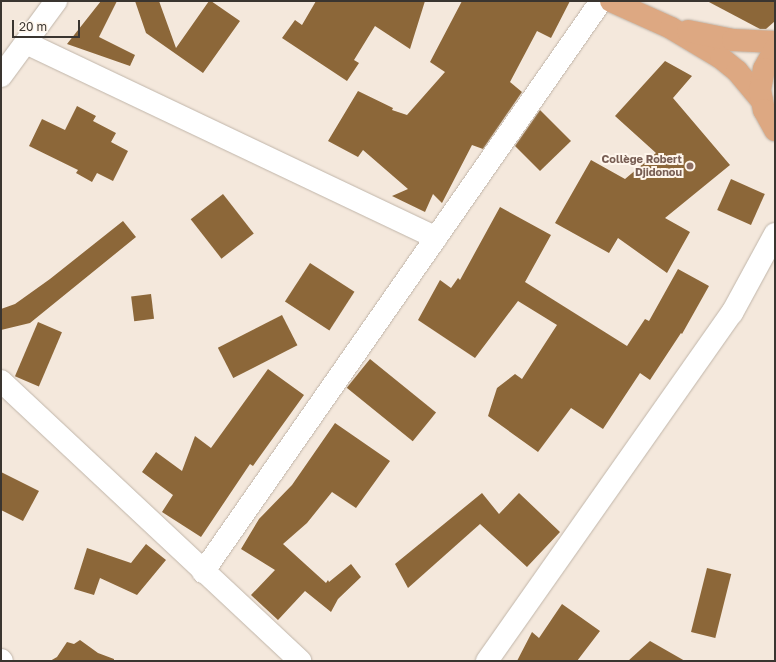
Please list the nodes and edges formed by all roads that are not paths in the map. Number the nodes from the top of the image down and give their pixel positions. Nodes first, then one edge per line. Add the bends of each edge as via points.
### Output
1 (56, 1) edge
2 (601, 1) edge
3 (610, 1) edge
4 (671, 28) junction
5 (775, 42) edge
6 (26, 44) junction
7 (775, 49) edge
8 (1, 76) edge
9 (762, 101) junction
10 (775, 130) edge
11 (775, 234) edge
12 (436, 238) junction
13 (1, 381) edge
14 (203, 572) junction
15 (300, 661) edge
16 (487, 661) edge

1 - 6 street
2 - 12 street
3 - 4 main road
4 - 5 main road via 732,40
4 - 9 main road via 737,70
6 - 8 street
6 - 12 street
7 - 9 main road via 764,69 760,90
9 - 10 main road
11 - 16 street via 732,313
12 - 14 street
13 - 14 street
14 - 15 street

